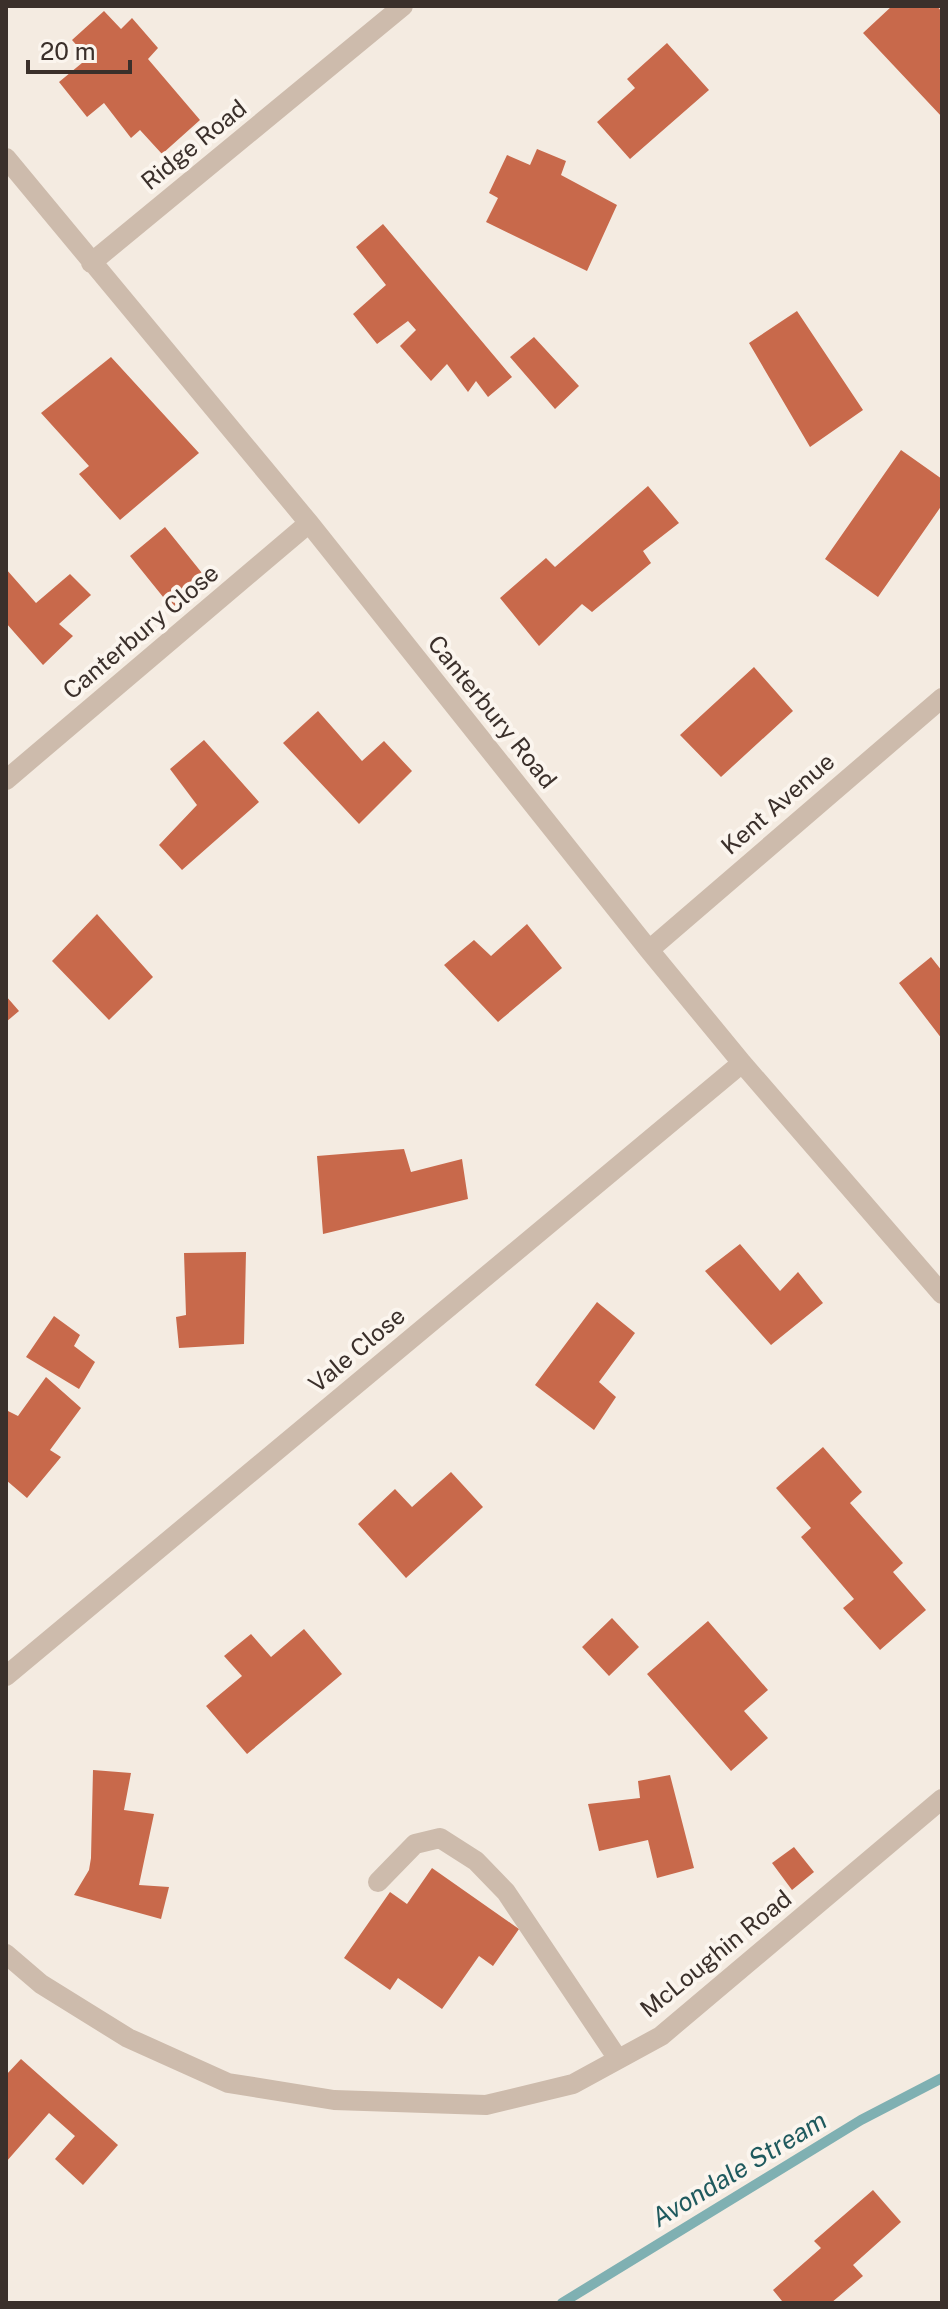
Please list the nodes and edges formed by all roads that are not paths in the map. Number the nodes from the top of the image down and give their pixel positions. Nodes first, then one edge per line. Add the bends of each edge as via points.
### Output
1 (403, 6) edge
2 (6, 158) edge
3 (91, 263) junction
4 (309, 523) junction
5 (942, 698) edge
6 (6, 780) edge
7 (649, 950) junction
8 (742, 1063) junction
9 (942, 1294) edge
10 (6, 1676) edge
11 (942, 1799) edge
12 (378, 1882) dead end
13 (6, 1954) edge
14 (618, 2059) junction

1 - 3 street, Ridge Road
2 - 3 street, Canterbury Road
3 - 4 street, Canterbury Road
4 - 6 street, Canterbury Close
4 - 7 street, Canterbury Road
5 - 7 street, Kent Avenue
7 - 8 street, Canterbury Road
8 - 9 street, Canterbury Road
8 - 10 street, Vale Close
11 - 14 street, McLoughin Road via 661,2036
12 - 14 street via 415,1844 440,1838 476,1861 506,1892
13 - 14 street, McLoughin Road via 41,1984 128,2038 228,2083 334,2100 486,2105 573,2084

